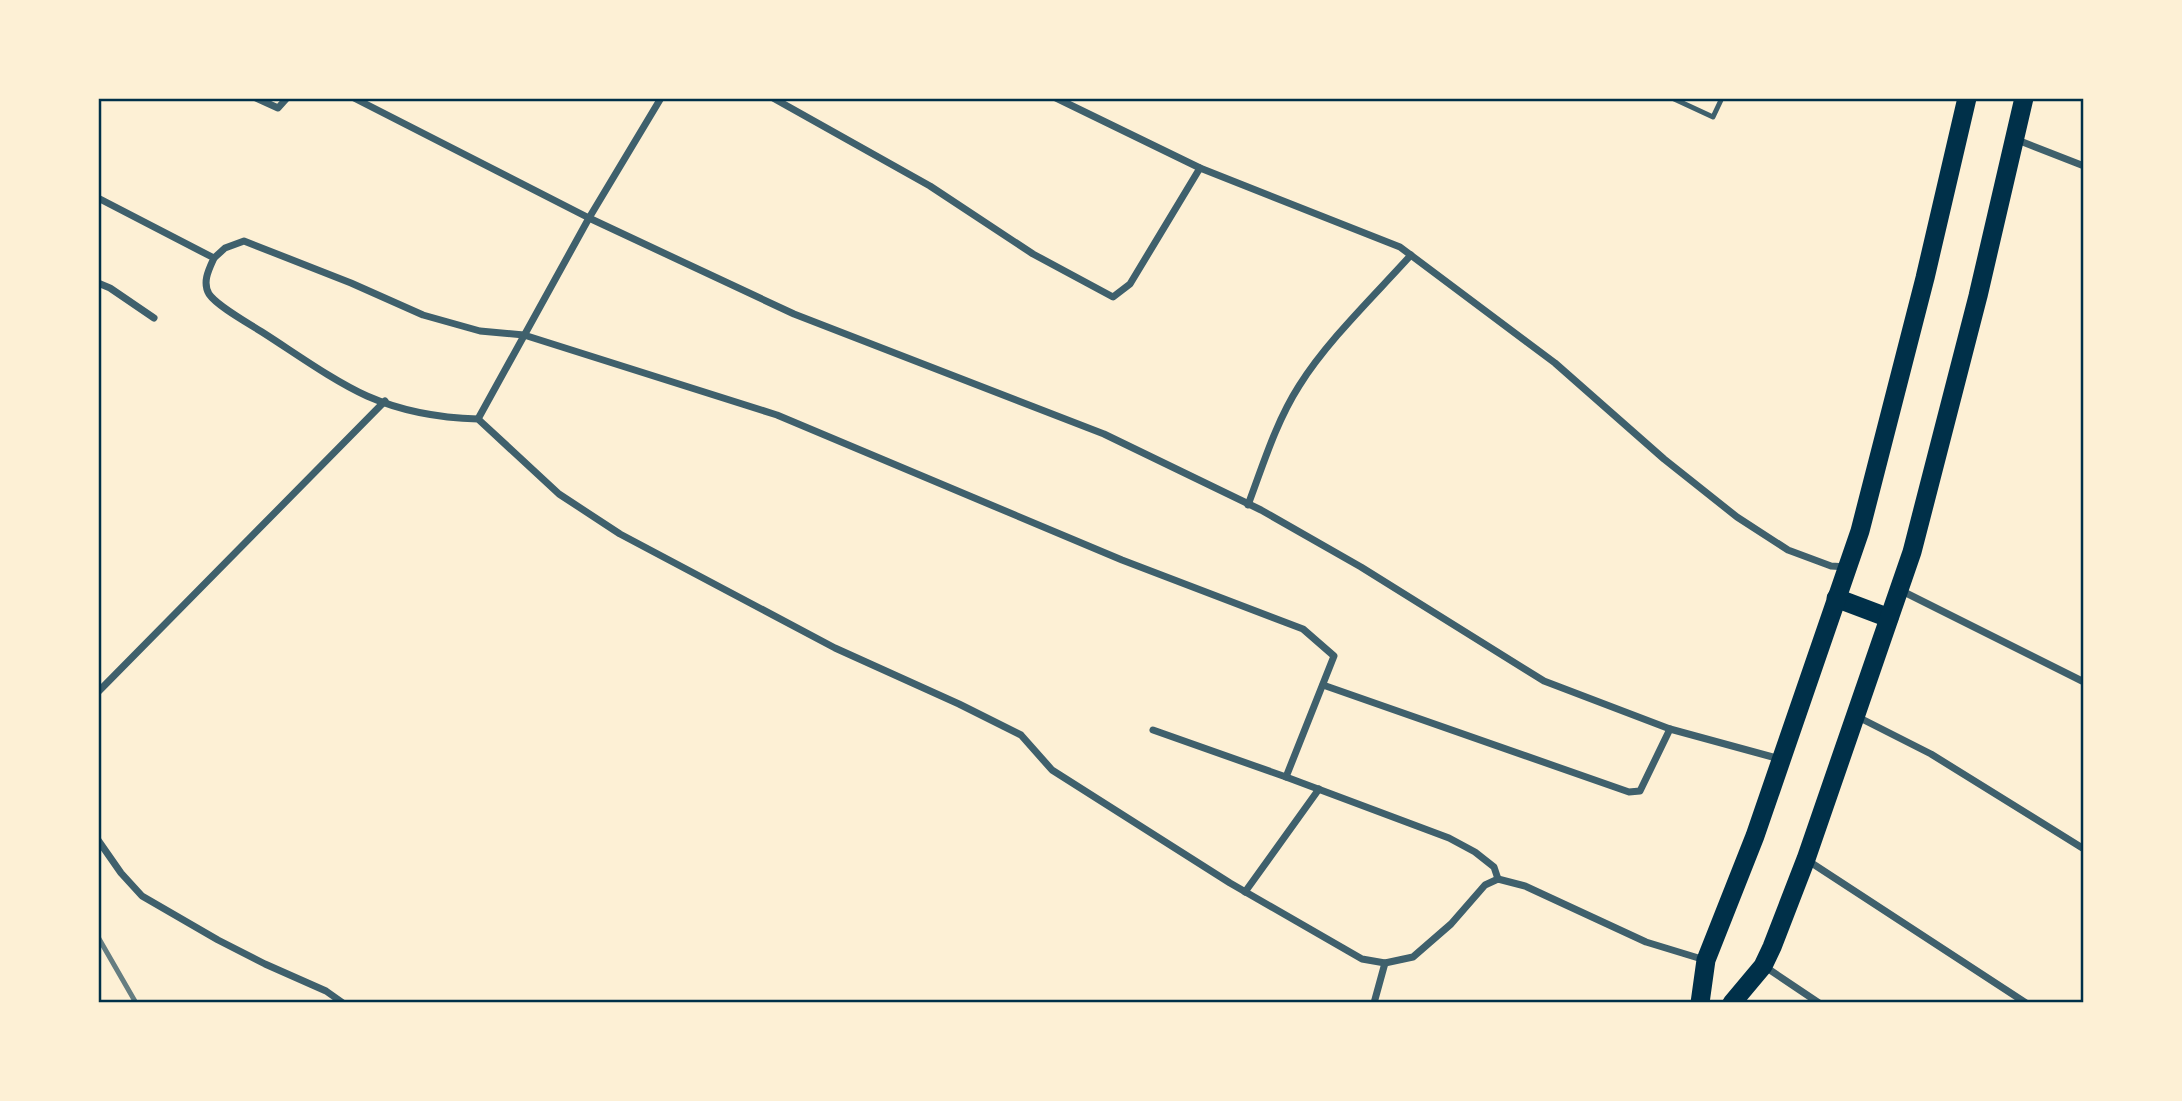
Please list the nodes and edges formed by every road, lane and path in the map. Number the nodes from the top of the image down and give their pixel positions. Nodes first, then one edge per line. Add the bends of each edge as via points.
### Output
1 (256, 98) edge
2 (287, 98) edge
3 (354, 98) edge
4 (661, 98) edge
5 (773, 98) edge
6 (1056, 98) edge
7 (1672, 98) edge
8 (1722, 98) edge
9 (1967, 98) edge
10 (2024, 98) edge
11 (2015, 139) junction
12 (2084, 166) edge
13 (1200, 168) junction
14 (98, 198) edge
15 (589, 218) junction
16 (1411, 255) junction
17 (214, 258) junction
18 (98, 283) edge
19 (154, 318) dead end
20 (524, 335) junction
21 (385, 401) junction
22 (478, 419) junction
23 (1248, 505) junction
24 (1847, 567) junction
25 (1899, 590) junction
26 (1836, 598) junction
27 (1889, 618) junction
28 (2084, 682) edge
29 (1323, 685) junction
30 (98, 692) edge
31 (1855, 716) junction
32 (1670, 729) junction
33 (1153, 730) dead end
34 (1780, 759) junction
35 (1286, 777) junction
36 (1318, 789) junction
37 (98, 840) edge
38 (2084, 849) edge
39 (1806, 859) junction
40 (1498, 879) junction
41 (1245, 892) junction
42 (1706, 960) junction
43 (1385, 963) junction
44 (1763, 965) junction
45 (343, 1003) edge
46 (1374, 1003) edge
47 (1700, 1003) edge
48 (1732, 1003) edge
49 (1819, 1003) edge
50 (2026, 1003) edge

1 - 2 street via 278,108
3 - 15 street
4 - 15 street
5 - 13 street via 1113,297 1130,284
6 - 13 street
7 - 8 lane via 1713,117
9 - 24 highway via 1925,278
10 - 11 highway
11 - 12 street
11 - 25 highway
13 - 16 street
14 - 17 street
15 - 20 street
15 - 23 street via 794,314 1104,433
16 - 23 street via 1299,386 1272,440
16 - 24 street via 1555,363 1737,517 1788,550 1830,566
17 - 20 street via 244,241 423,315 480,331
17 - 21 street via 206,278 209,293 230,311 327,373
18 - 19 street
20 - 22 street
20 - 29 street via 777,415 1122,560 1303,629 1334,656
21 - 22 street via 451,418
21 - 30 street
22 - 41 street via 559,494 620,534 835,648 1021,735 1052,770
23 - 32 street via 1362,568 1544,681
24 - 26 highway
25 - 27 highway
25 - 28 street
26 - 27 highway
26 - 34 highway
27 - 31 highway
29 - 32 street via 1629,792 1640,791
29 - 35 street
31 - 38 street via 1931,754
31 - 39 highway
32 - 34 street
33 - 35 street
34 - 42 highway
35 - 36 street
36 - 40 street via 1449,838 1494,867
36 - 41 street
37 - 45 street via 142,897
39 - 44 highway
39 - 50 street
40 - 42 street via 1525,886 1646,942
40 - 43 street via 1485,885 1451,924 1413,957
41 - 43 street via 1362,959
42 - 47 highway
43 - 46 street
44 - 48 highway
44 - 49 street

